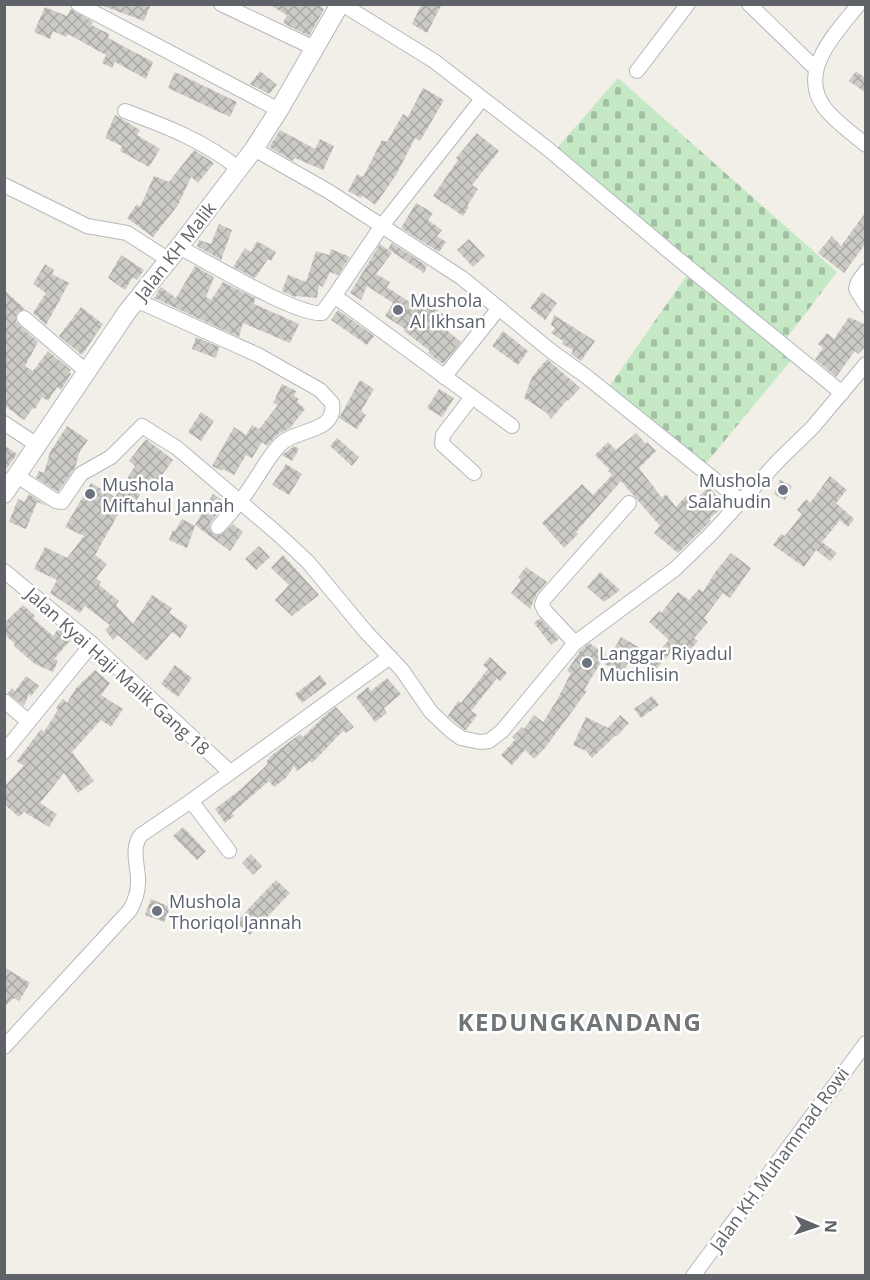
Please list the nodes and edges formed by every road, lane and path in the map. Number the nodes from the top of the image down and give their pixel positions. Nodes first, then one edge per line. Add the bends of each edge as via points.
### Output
1 (78, 4) edge
2 (221, 4) edge
3 (341, 4) edge
4 (688, 4) edge
5 (749, 4) edge
6 (859, 5) edge
7 (314, 48) junction
8 (816, 69) junction
9 (637, 70) dead end
10 (482, 99) junction
11 (279, 110) junction
12 (125, 111) dead end
13 (866, 145) edge
14 (254, 149) junction
15 (239, 169) junction
16 (4, 185) edge
17 (381, 227) junction
18 (174, 253) junction
19 (866, 271) edge
20 (333, 298) junction
21 (136, 300) junction
22 (866, 305) edge
23 (498, 308) junction
24 (24, 318) dead end
25 (866, 364) edge
26 (86, 371) junction
27 (444, 377) junction
28 (842, 393) junction
29 (472, 397) junction
30 (4, 423) edge
31 (512, 426) dead end
32 (37, 445) junction
33 (474, 473) dead end
34 (17, 477) junction
35 (4, 494) edge
36 (741, 501) junction
37 (241, 502) junction
38 (629, 503) dead end
39 (219, 527) dead end
40 (4, 571) edge
41 (575, 643) junction
42 (92, 644) junction
43 (390, 657) junction
44 (4, 701) edge
45 (28, 722) junction
46 (4, 752) edge
47 (230, 772) junction
48 (191, 801) junction
49 (229, 851) dead end
50 (866, 1043) edge
51 (4, 1047) edge
52 (693, 1275) edge

1 - 11 street
2 - 7 street
3 - 7 street, Jalan KH Malik
3 - 10 street via 434,61
4 - 9 street
5 - 8 street
6 - 8 street via 827,44
7 - 11 street, Jalan KH Malik
8 - 13 street via 818,94 824,107
10 - 17 street
10 - 28 street via 548,149
11 - 14 street, Jalan KH Malik
12 - 15 street via 176,130
14 - 15 street, Jalan KH Malik
14 - 17 street
15 - 18 street, Jalan KH Malik
16 - 18 street via 87,226 127,233
17 - 20 street
17 - 23 street via 462,278
18 - 20 street via 304,311 322,313
18 - 21 street, Jalan KH Malik
19 - 22 street via 856,289
20 - 27 street
21 - 26 street, Jalan KH Malik
21 - 37 street via 258,355 320,390 332,403 331,416 324,424 280,445
23 - 27 street
23 - 36 street
24 - 26 street
25 - 28 street
26 - 32 street, Jalan KH Malik
27 - 29 street
28 - 36 street
29 - 31 street
29 - 33 street via 441,440
30 - 32 street
32 - 34 street, Jalan KH Malik
34 - 35 street, Jalan KH Malik
34 - 37 street via 62,502 81,474 111,457 141,426 177,448
36 - 41 street via 675,570
37 - 39 street
37 - 43 street via 308,562
38 - 41 street via 544,599 545,611
40 - 42 street, Jalan Kyai Haji Malik Gang 18
41 - 43 street via 502,731 489,741 480,742 461,738 431,712
42 - 45 street
42 - 47 street, Jalan Kyai Haji Malik Gang 18
43 - 47 street
44 - 45 street
45 - 46 street
47 - 48 street
48 - 49 street
48 - 51 street via 137,840 137,892 130,910
50 - 52 street, Jalan KH Muhammad Rowi

